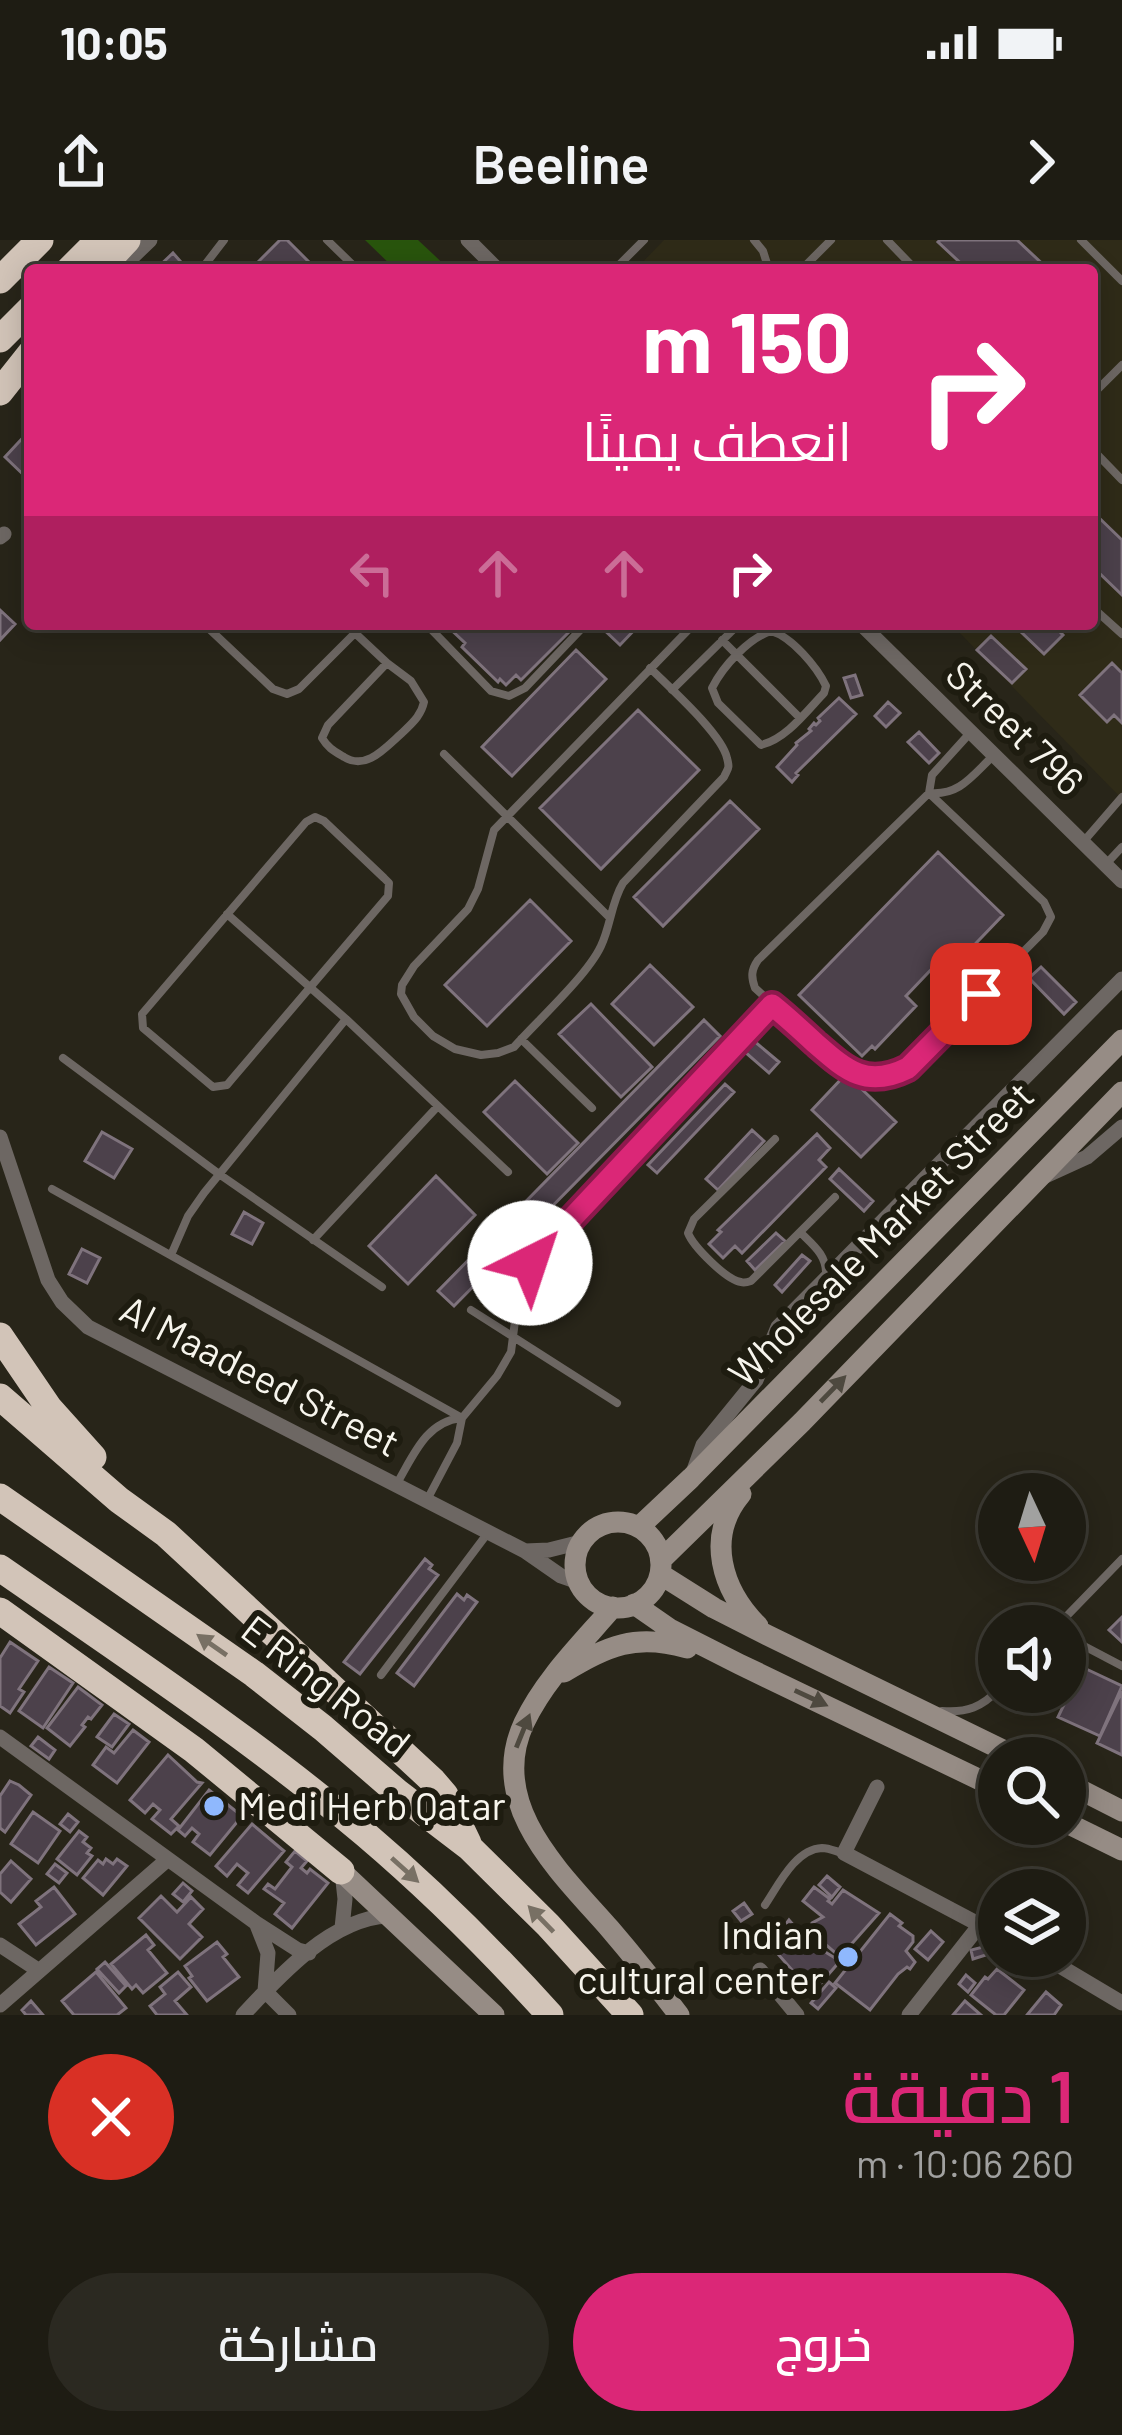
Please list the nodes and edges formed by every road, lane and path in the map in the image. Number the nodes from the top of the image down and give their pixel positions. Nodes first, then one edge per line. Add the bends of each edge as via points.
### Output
1 (40, 240) edge
2 (99, 240) edge
3 (127, 240) edge
4 (150, 240) edge
5 (224, 240) edge
6 (327, 240) edge
7 (467, 240) edge
8 (644, 240) edge
9 (831, 240) edge
10 (887, 240) edge
11 (1081, 240) edge
12 (75, 264) edge
13 (105, 264) edge
14 (125, 264) edge
15 (206, 264) edge
16 (352, 264) edge
17 (492, 264) edge
18 (620, 264) edge
19 (807, 264) edge
20 (910, 264) edge
21 (0, 280) edge
22 (1122, 281) edge
23 (24, 315) edge
24 (0, 340) edge
25 (24, 362) edge
26 (1122, 365) edge
27 (1098, 389) edge
28 (0, 392) edge
29 (1098, 455) edge
30 (1122, 480) edge
31 (1098, 612) edge
32 (210, 630) edge
33 (355, 630) edge
34 (357, 630) edge
35 (432, 630) edge
36 (580, 630) edge
37 (688, 630) edge
38 (732, 630) edge
39 (867, 630) edge
40 (1122, 634) edge
41 (722, 640) junction
42 (738, 656) junction
43 (387, 663) junction
44 (650, 668) junction
45 (672, 690) junction
46 (800, 718) junction
47 (971, 732) junction
48 (444, 754) dead end
49 (994, 754) junction
50 (929, 793) junction
51 (1122, 797) edge
52 (505, 817) junction
53 (1084, 841) junction
54 (1122, 847) edge
55 (1106, 864) junction
56 (1122, 881) edge
57 (227, 914) junction
58 (610, 918) junction
59 (1122, 979) edge
60 (310, 987) junction
61 (772, 1005) junction
62 (346, 1019) junction
63 (521, 1039) junction
64 (1122, 1040) edge
65 (63, 1058) dead end
66 (1122, 1092) edge
67 (438, 1106) junction
68 (592, 1108) dead end
69 (1122, 1127) edge
70 (0, 1136) edge
71 (775, 1139) dead end
72 (508, 1172) dead end
73 (219, 1174) junction
74 (1038, 1179) junction
75 (52, 1189) dead end
76 (835, 1197) dead end
77 (800, 1232) junction
78 (314, 1240) junction
79 (822, 1253) junction
80 (850, 1253) junction
81 (171, 1255) junction
82 (824, 1280) junction
83 (382, 1287) dead end
84 (471, 1310) dead end
85 (0, 1336) edge
86 (514, 1338) junction
87 (0, 1397) edge
88 (617, 1403) dead end
89 (463, 1418) junction
90 (802, 1422) junction
91 (691, 1478) junction
92 (395, 1486) junction
93 (0, 1497) edge
94 (425, 1502) junction
95 (156, 1526) junction
96 (639, 1527) junction
97 (488, 1532) junction
98 (581, 1542) junction
99 (525, 1551) junction
100 (1122, 1559) edge
101 (660, 1567) junction
102 (0, 1568) edge
103 (578, 1582) junction
104 (1077, 1605) edge
105 (623, 1606) junction
106 (0, 1611) edge
107 (767, 1635) junction
108 (1086, 1647) edge
109 (739, 1664) junction
110 (1122, 1666) edge
111 (381, 1675) dead end
112 (548, 1682) junction
113 (978, 1707) edge
114 (922, 1709) junction
115 (0, 1737) edge
116 (978, 1737) edge
117 (978, 1779) edge
118 (877, 1787) dead end
119 (1086, 1792) edge
120 (1122, 1810) edge
121 (1086, 1832) edge
122 (469, 1846) junction
123 (1122, 1850) edge
124 (844, 1853) junction
125 (168, 1859) junction
126 (341, 1871) junction
127 (765, 1905) dead end
128 (388, 1916) junction
129 (256, 1923) junction
130 (978, 1925) edge
131 (978, 1927) edge
132 (342, 1928) junction
133 (0, 1945) edge
134 (308, 1953) junction
135 (38, 1970) junction
136 (760, 1970) dead end
137 (1082, 1977) edge
138 (266, 1991) junction
139 (1121, 1997) edge
140 (0, 2005) edge
141 (243, 2015) edge
142 (289, 2015) edge
143 (494, 2015) edge
144 (550, 2015) edge
145 (630, 2015) edge
146 (680, 2015) edge
147 (797, 2015) edge
148 (909, 2015) edge

1 - 21 highway
2 - 12 highway
3 - 13 highway
4 - 14 street
5 - 15 lane
6 - 16 lane
7 - 17 street
8 - 18 lane
9 - 19 lane
10 - 20 lane
11 - 22 lane
23 - 24 highway
25 - 28 highway
26 - 27 lane
29 - 30 lane
31 - 40 lane
32 - 33 lane via 283,694 299,689
34 - 43 lane
35 - 36 lane via 491,691 509,696
37 - 44 lane
38 - 41 lane
39 - 47 street, Street 796
41 - 42 lane
41 - 45 lane
42 - 46 lane
42 - 46 lane via 766,632 782,634 826,682
42 - 46 lane via 712,688 757,743 770,744
43 - 43 lane via 322,738 352,762 367,762 423,710 420,691
44 - 45 lane
44 - 52 lane
45 - 58 lane via 714,735 728,768 623,883
47 - 49 street, Street 796
47 - 50 lane via 938,766
48 - 52 lane
49 - 50 lane via 961,788
49 - 53 street, Street 796
50 - 61 lane via 758,960 752,979
50 - 61 lane via 1044,902 1051,917 1043,932 892,1076 842,1066
51 - 53 lane
52 - 58 lane
52 - 63 lane via 468,909 414,966 401,994 433,1036 461,1051 498,1053
53 - 55 street, Street 796
54 - 55 lane
55 - 56 street, Street 796
57 - 60 lane
57 - 60 lane via 310,818 324,821 390,891
57 - 60 lane via 142,1014 148,1033 220,1087
58 - 63 lane via 590,964
59 - 80 street, Wholesale Market Street
60 - 62 lane
61 - 86 lane via 530,1263
62 - 67 lane
62 - 73 lane
63 - 68 lane
64 - 91 street, Wholesale Market Street
65 - 73 lane
66 - 74 street, Wholesale Market Street
67 - 72 lane
67 - 78 lane
69 - 74 street, Wholesale Market Street via 1087,1157
70 - 92 street, Al Maadeed Street via 48,1280 75,1317
71 - 77 lane via 694,1219 690,1240 745,1283
73 - 78 lane
73 - 81 lane
90 -> 74 street, Wholesale Market Street
75 - 81 lane
76 - 77 lane
77 - 79 lane
78 - 83 lane
79 - 80 lane
79 - 82 lane
80 - 82 street, Wholesale Market Street
81 - 89 lane
82 - 91 street, Wholesale Market Street via 778,1327 756,1380 703,1445
84 - 86 lane
85 - 95 highway via 50,1408
86 - 88 lane
86 - 89 lane via 505,1365
87 - 95 highway
89 - 92 lane via 434,1427
89 - 94 lane
90 - 101 street, Wholesale Market Street
90 - 107 street via 730,1507 720,1539 734,1596
91 - 96 street, Wholesale Market Street
92 - 94 street, Al Maadeed Street
122 -> 93 highway, E Ring Road via 254,1674
94 - 97 street, Al Maadeed Street
95 - 122 highway via 433,1781
96 - 98 street via 601,1525
96 - 101 street via 654,1541
97 - 99 street, Al Maadeed Street
97 - 111 lane
98 - 99 street
98 - 103 street
99 - 103 street, Al Maadeed Street
100 - 104 lane
101 - 105 street via 651,1592
101 - 107 street
102 -> 144 highway via 217,1718 365,1834
103 - 105 street via 599,1603
105 - 109 street
105 - 112 street
106 - 126 highway via 194,1750
107 - 114 street
108 - 110 lane
109 - 112 street via 634,1641
109 -> 117 street
146 -> 112 street via 523,1817 513,1758
113 - 114 lane
114 - 116 street
115 - 125 street
118 - 124 street
119 - 120 street
121 - 123 street
145 -> 122 highway, E Ring Road
124 - 127 lane via 806,1852
124 - 130 street
125 - 129 street
125 - 135 street
126 - 128 street
126 - 132 street
128 - 132 street
128 - 143 street
129 - 134 street
129 - 138 street via 268,1954
131 - 148 street
132 - 134 street
133 - 135 street
134 - 138 street
135 - 140 street
136 - 147 street
137 - 139 street
138 - 141 street
138 - 142 street

